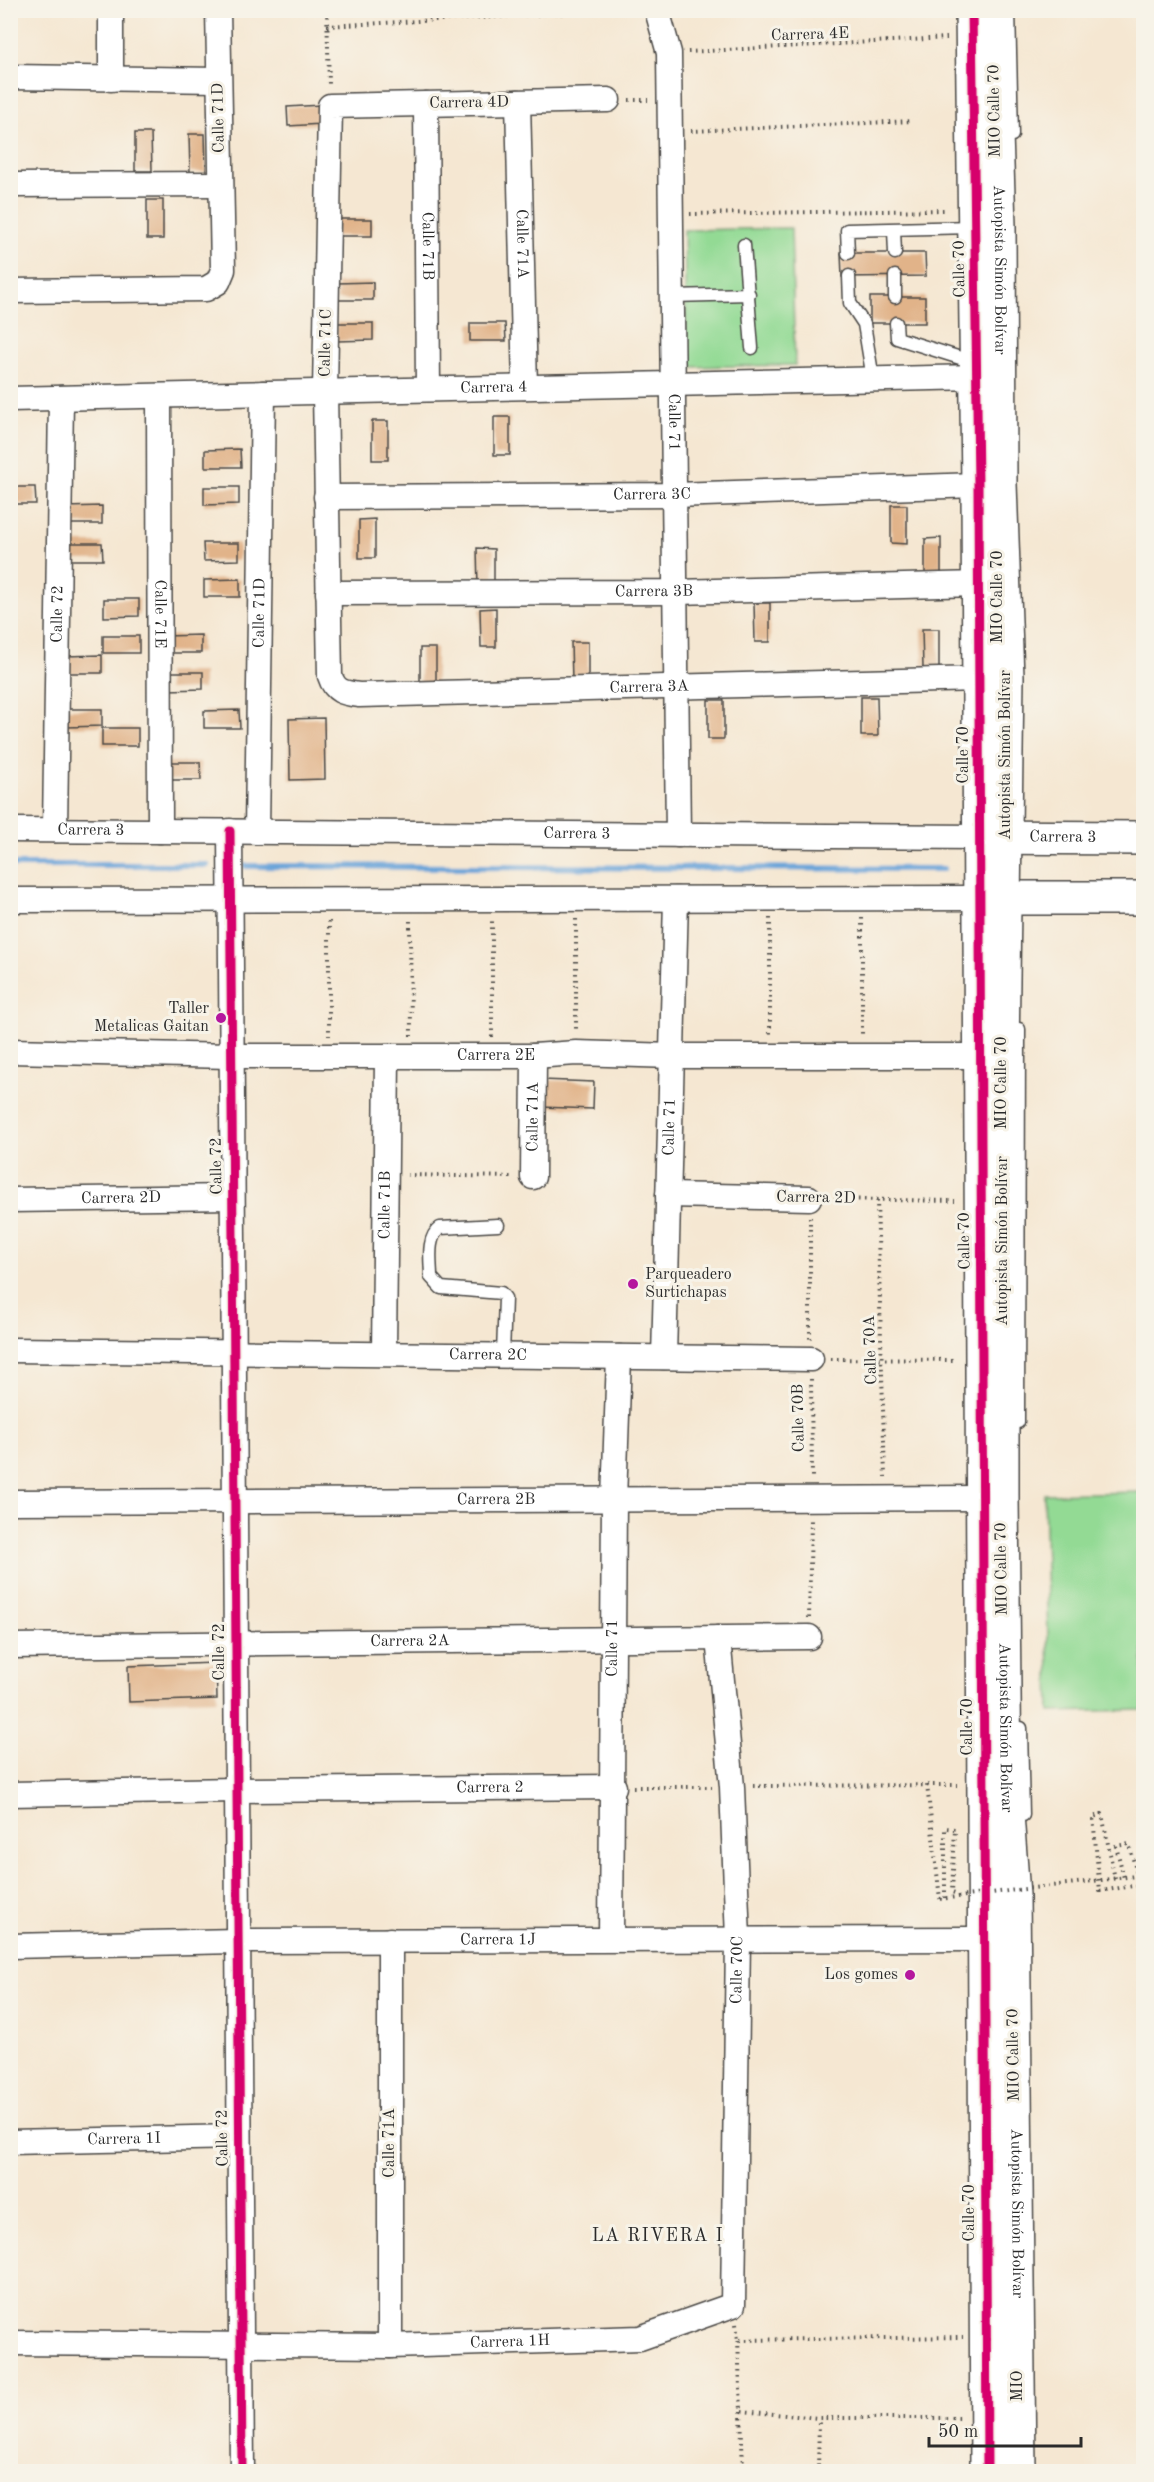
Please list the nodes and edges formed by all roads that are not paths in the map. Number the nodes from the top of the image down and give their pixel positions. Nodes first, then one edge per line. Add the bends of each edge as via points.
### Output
1 (111, 10) edge
2 (218, 10) edge
3 (657, 10) edge
4 (972, 10) edge
5 (992, 10) edge
6 (1009, 10) edge
7 (10, 77) edge
8 (111, 79) junction
9 (218, 80) junction
10 (608, 100) road end
11 (518, 102) junction
12 (426, 104) junction
13 (330, 106) joint
14 (1012, 144) dead end
15 (220, 183) junction
16 (10, 185) edge
17 (974, 227) junction
18 (894, 230) junction
19 (744, 245) dead end
20 (848, 253) dead end
21 (895, 253) dead end
22 (849, 276) dead end
23 (895, 276) dead end
24 (10, 291) edge
25 (749, 294) junction
26 (673, 296) junction
27 (895, 297) dead end
28 (896, 323) dead end
29 (752, 348) dead end
30 (977, 370) junction
31 (873, 379) junction
32 (674, 384) junction
33 (525, 387) junction
34 (428, 389) junction
35 (325, 392) junction
36 (263, 393) junction
37 (159, 396) junction
38 (61, 398) junction
39 (10, 399) edge
40 (978, 485) junction
41 (675, 495) junction
42 (1014, 495) dead end
43 (326, 497) junction
44 (978, 584) junction
45 (677, 592) junction
46 (328, 593) junction
47 (330, 676) joint
48 (979, 679) junction
49 (678, 686) junction
50 (10, 830) edge
51 (55, 830) junction
52 (160, 831) junction
53 (230, 831) junction
54 (257, 832) junction
55 (678, 835) junction
56 (1000, 837) junction
57 (1143, 838) edge
58 (1143, 898) edge
59 (676, 899) junction
60 (10, 900) edge
61 (231, 900) junction
62 (1005, 901) junction
63 (1018, 1012) dead end
64 (10, 1051) edge
65 (230, 1056) junction
66 (387, 1056) junction
67 (534, 1056) junction
68 (672, 1056) junction
69 (980, 1056) junction
70 (533, 1178) road end
71 (668, 1195) junction
72 (232, 1197) junction
73 (809, 1198) road end
74 (10, 1200) edge
75 (498, 1225) dead end
76 (10, 1350) edge
77 (384, 1353) junction
78 (233, 1354) junction
79 (504, 1354) junction
80 (619, 1357) junction
81 (664, 1357) junction
82 (810, 1359) road end
83 (1018, 1440) dead end
84 (982, 1498) junction
85 (614, 1500) junction
86 (234, 1501) junction
87 (10, 1502) edge
88 (809, 1637) road end
89 (718, 1638) junction
90 (614, 1639) junction
91 (235, 1645) junction
92 (10, 1646) edge
93 (1021, 1717) dead end
94 (976, 1785) junction
95 (614, 1787) junction
96 (236, 1790) junction
97 (10, 1794) edge
98 (1024, 1831) dead end
99 (1013, 1895) junction
100 (611, 1939) junction
101 (738, 1939) junction
102 (984, 1939) junction
103 (390, 1940) junction
104 (237, 1941) junction
105 (10, 1946) edge
106 (238, 2137) junction
107 (10, 2142) edge
108 (733, 2305) joint
109 (10, 2343) edge
110 (241, 2344) junction
111 (390, 2346) junction
112 (242, 2472) edge
113 (987, 2472) edge
114 (1019, 2472) edge

1 - 8 street
2 - 9 street, Calle 71D
3 - 26 street, Calle 71 via 669,53
4 - 17 main road, Calle 70
5 - 56 main road, Autopista Simón Bolívar via 1007,677
6 - 14 lane, MIO Calle 70
7 - 8 street
8 - 9 street
9 - 15 street, Calle 71D
10 - 11 street, Carrera 4D
11 - 12 street, Carrera 4D
11 - 33 street, Calle 71A
12 - 13 street, Carrera 4D
12 - 34 street, Calle 71B
13 - 35 street, Calle 71C
15 - 16 street
15 - 24 street, Calle 71D via 224,270 218,282 206,289
17 - 18 lane
17 - 30 main road, Calle 70
18 - 20 lane via 847,230
18 - 21 lane
19 - 25 lane
22 - 31 lane via 850,303 864,324
23 - 27 lane
25 - 26 lane
25 - 29 lane
26 - 32 street, Calle 71
28 - 30 lane via 897,338
30 - 31 street, Carrera 4
30 - 40 main road, Calle 70
31 - 32 street, Carrera 4
32 - 33 street, Carrera 4
32 - 41 street, Calle 71
33 - 34 street, Carrera 4
34 - 35 street, Carrera 4
35 - 36 street, Carrera 4
35 - 43 street, Calle 71C
36 - 37 street, Carrera 4
36 - 54 street, Calle 71D
37 - 38 street, Carrera 4
37 - 52 street, Calle 71E
38 - 39 street, Carrera 4
38 - 51 street, Calle 72
40 - 41 street, Carrera 3C
40 - 44 main road, Calle 70
41 - 43 street, Carrera 3C
41 - 45 street, Calle 71
42 - 56 lane, MIO Calle 70
43 - 46 street, Calle 71C
44 - 45 street, Carrera 3B
44 - 48 main road, Calle 70
45 - 46 street, Carrera 3B
45 - 49 street, Calle 71
46 - 47 street, Calle 71C
47 - 49 street, Carrera 3A via 333,686 342,693 359,696
48 - 49 street, Carrera 3A
48 - 56 main road, Calle 70
49 - 55 street, Calle 71
50 - 51 street, Carrera 3
51 - 52 street, Carrera 3
52 - 53 street, Carrera 3
53 - 54 street, Carrera 3
53 - 61 street, Calle 72
54 - 55 street, Carrera 3
55 - 56 street, Carrera 3
56 - 57 main road, Carrera 3
56 - 62 main road, Autopista Simón Bolívar
58 - 62 main road
59 - 61 street
59 - 62 street
59 - 68 street, Calle 71
60 - 61 street
61 - 65 street, Calle 72
62 - 69 main road, Calle 70
62 - 99 main road, Autopista Simón Bolívar via 1002,1519 1005,1788
63 - 83 lane, MIO Calle 70
64 - 65 street, Carrera 2E
65 - 66 street, Carrera 2E
65 - 72 street, Calle 72
66 - 67 street, Carrera 2E
66 - 77 street, Calle 71B
67 - 68 street, Carrera 2E
67 - 70 street, Calle 71A
68 - 69 street, Carrera 2E
68 - 71 street, Calle 71
69 - 84 main road, Calle 70
71 - 73 street, Carrera 2D
71 - 81 street, Calle 71
72 - 74 street, Carrera 2D
72 - 78 street, Calle 72
75 - 79 lane via 440,1228 432,1239 430,1277 441,1288 501,1293 505,1298
76 - 78 street, Carrera 2C
77 - 78 street, Carrera 2C
77 - 79 street, Carrera 2C
78 - 86 street, Calle 72
79 - 80 street, Carrera 2C
80 - 81 street, Carrera 2C
80 - 85 street, Calle 71
81 - 82 street, Carrera 2C
84 - 85 street, Carrera 2B
84 - 94 main road, Calle 70
85 - 86 street, Carrera 2B
85 - 90 street, Calle 71
86 - 87 street, Carrera 2B
86 - 91 street, Calle 72
88 - 89 street, Carrera 2A
89 - 90 street, Carrera 2A
89 - 101 street, Calle 70C via 732,1786
90 - 91 street, Carrera 2A
90 - 95 street, Calle 71
91 - 92 street, Carrera 2A
91 - 96 street, Calle 72
93 - 98 lane
94 - 99 main road
94 - 102 main road, Calle 70
95 - 96 street, Carrera 2
95 - 100 street, Calle 71
96 - 97 street, Carrera 2
96 - 104 street, Calle 72
99 - 114 main road, Autopista Simón Bolívar
100 - 101 street, Carrera 1J
100 - 103 street, Carrera 1J
101 - 102 street, Carrera 1J
101 - 108 street, Calle 70C
102 - 113 main road, Calle 70
103 - 104 street, Carrera 1J
103 - 111 street, Calle 71A
104 - 105 street, Carrera 1J
104 - 106 street, Calle 72
106 - 107 street, Carrera 1I
106 - 110 street, Calle 72
108 - 111 street, Carrera 1H via 640,2338
109 - 110 street, Carrera 1H
110 - 111 street, Carrera 1H
110 - 112 street, Calle 72

